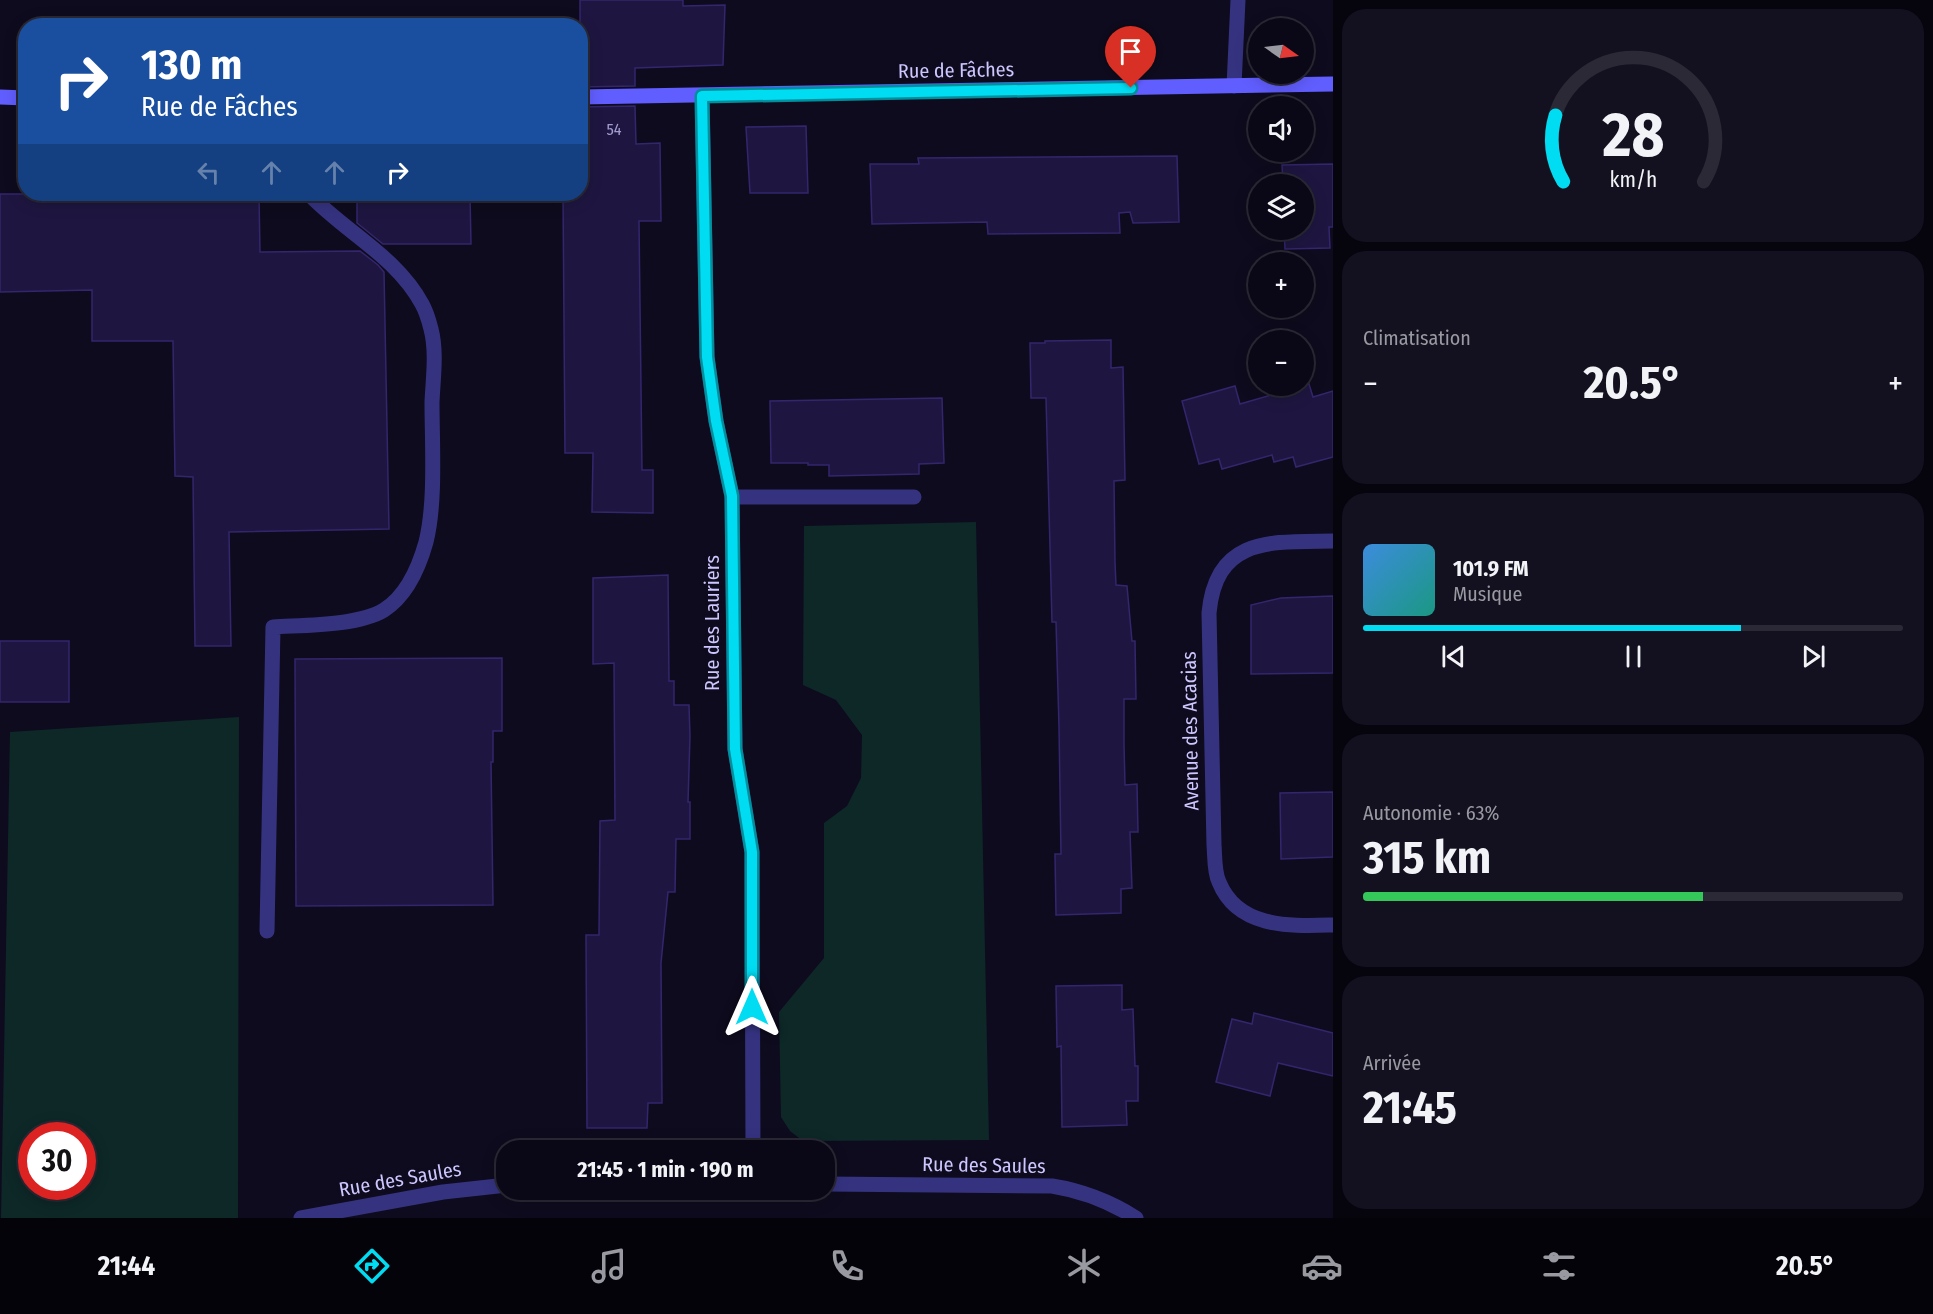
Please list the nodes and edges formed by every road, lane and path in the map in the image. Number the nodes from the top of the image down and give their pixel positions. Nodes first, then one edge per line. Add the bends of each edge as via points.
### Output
1 (1238, 0) edge
2 (1333, 84) edge
3 (1234, 86) junction
4 (702, 96) junction
5 (0, 97) edge
6 (588, 97) edge
7 (18, 98) edge
8 (316, 201) edge
9 (732, 496) junction
10 (914, 497) dead end
11 (1333, 541) edge
12 (1333, 925) edge
13 (267, 931) dead end
14 (753, 1140) edge
15 (835, 1184) edge
16 (496, 1186) edge
17 (301, 1218) edge
18 (1136, 1218) edge

1 - 3 street
2 - 3 street, Rue de Fâches
3 - 4 street, Rue de Fâches
4 - 6 street, Rue de Fâches
4 - 9 street, Rue des Lauriers via 707,357
5 - 7 street
8 - 13 street via 386,258 423,304 432,330 431,513 418,565 406,588 385,610 362,619 273,627
9 - 10 street
9 - 14 street, Rue des Lauriers via 735,749 752,852
11 - 12 street, Avenue des Acacias via 1273,543 1237,555 1216,579 1209,613 1218,881 1241,910 1263,921 1284,926
15 - 18 street, Rue des Saules via 1052,1186 1097,1197
16 - 17 street, Rue des Saules

